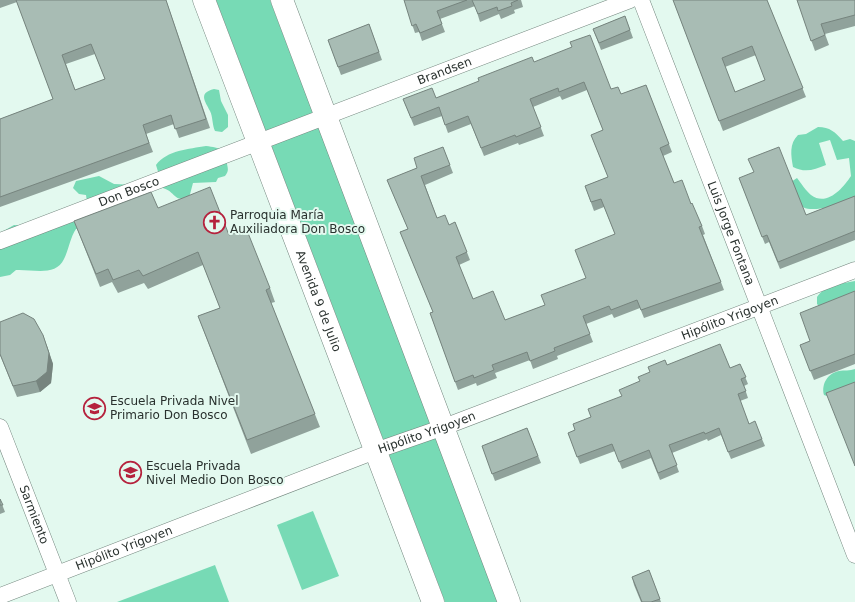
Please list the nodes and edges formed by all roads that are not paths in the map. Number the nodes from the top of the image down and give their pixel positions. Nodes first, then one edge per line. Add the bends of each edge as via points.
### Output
1 (204, 0) edge
2 (282, 0) edge
3 (630, 0) edge
4 (641, 0) edge
5 (325, 117) junction
6 (259, 142) junction
7 (0, 241) edge
8 (855, 270) edge
9 (759, 306) junction
10 (0, 427) edge
11 (444, 427) junction
12 (375, 451) junction
13 (855, 555) edge
14 (57, 574) junction
15 (0, 596) edge
16 (68, 602) edge
17 (433, 602) edge
18 (509, 602) edge

1 - 6 main road, Avenida 9 de Julio
2 - 5 main road
3 - 5 street, Brandsen
4 - 9 street, Luis Jorge Fontana
5 - 6 street, Brandsen
5 - 11 main road
6 - 7 street, Don Bosco
6 - 12 main road, Avenida 9 de Julio
8 - 9 street, Hipólito Yrigoyen
9 - 11 street, Hipólito Yrigoyen
9 - 13 street, Luis Jorge Fontana
10 - 14 street, Sarmiento
11 - 12 street, Hipólito Yrigoyen
11 - 18 main road
12 - 14 street, Hipólito Yrigoyen
12 - 17 main road, Avenida 9 de Julio
14 - 15 street, Hipólito Yrigoyen
14 - 16 street, Sarmiento

